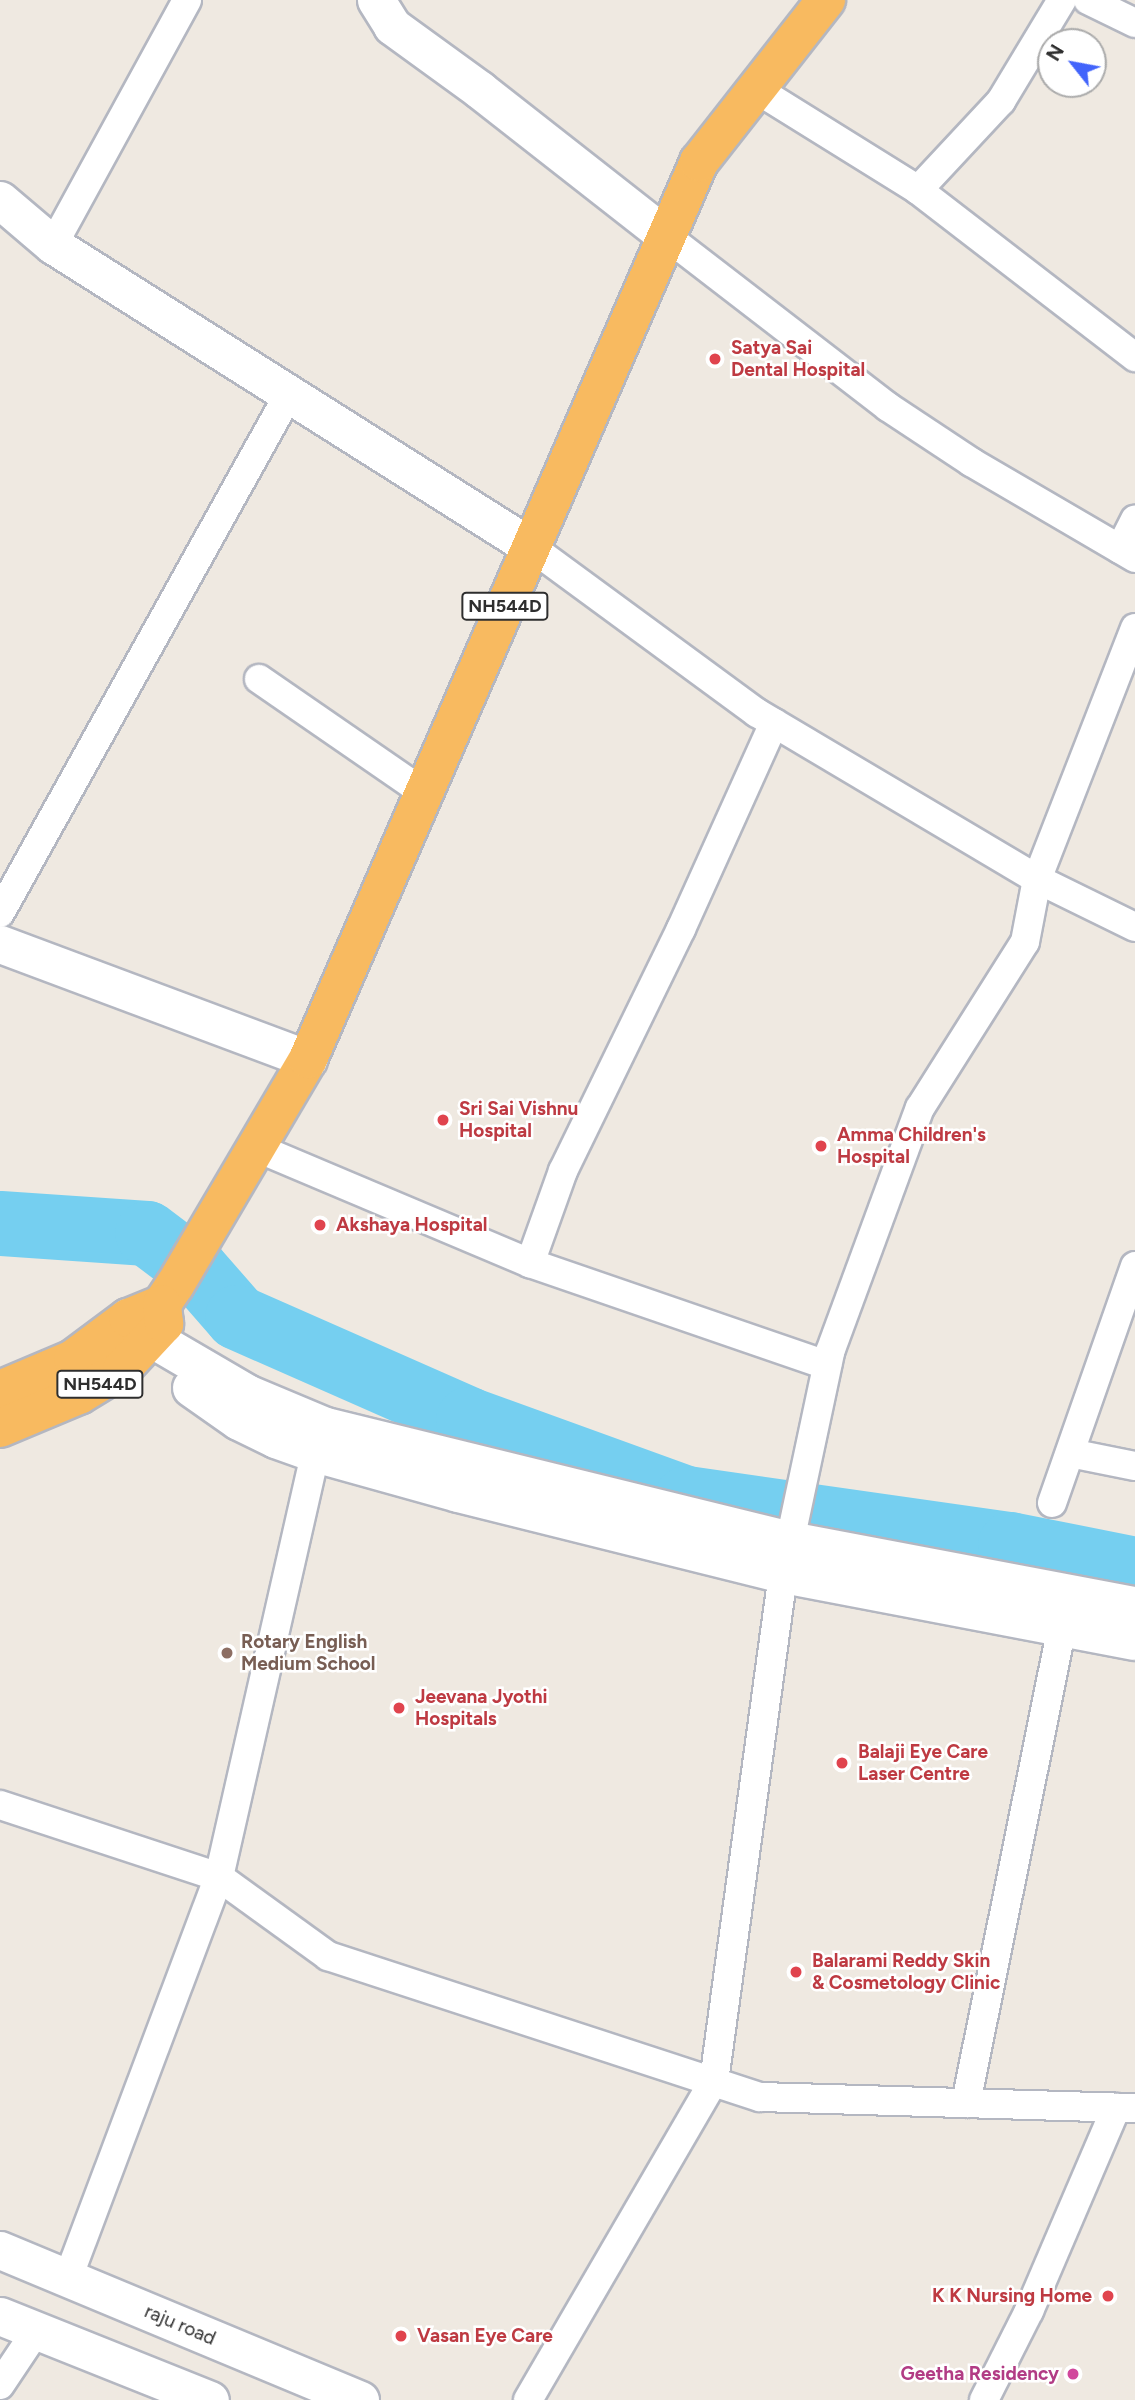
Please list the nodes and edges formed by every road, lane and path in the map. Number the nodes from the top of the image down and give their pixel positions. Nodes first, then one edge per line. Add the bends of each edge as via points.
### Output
1 (187, 0) edge
2 (376, 0) edge
3 (826, 0) edge
4 (1062, 0) edge
5 (1088, 0) edge
6 (1135, 23) edge
7 (756, 89) junction
8 (918, 190) junction
9 (4, 214) edge
10 (666, 236) junction
11 (53, 245) junction
12 (1135, 357) edge
13 (289, 394) junction
14 (1135, 520) edge
15 (531, 547) junction
16 (1128, 553) edge
17 (1135, 628) edge
18 (259, 679) dead end
19 (774, 723) junction
20 (424, 793) junction
21 (1037, 879) junction
22 (0, 913) edge
23 (1135, 927) edge
24 (0, 944) edge
25 (308, 1059) junction
26 (255, 1147) junction
27 (530, 1264) junction
28 (1135, 1266) edge
29 (152, 1320) junction
30 (827, 1365) junction
31 (0, 1390) edge
32 (0, 1428) edge
33 (315, 1453) junction
34 (1070, 1453) junction
35 (1135, 1466) edge
36 (1052, 1503) dead end
37 (789, 1547) junction
38 (1135, 1606) edge
39 (1062, 1626) junction
40 (1135, 1640) edge
41 (0, 1805) edge
42 (219, 1877) junction
43 (715, 2081) junction
44 (966, 2103) junction
45 (1126, 2108) edge
46 (0, 2250) edge
47 (68, 2278) junction
48 (0, 2316) edge
49 (36, 2331) junction
50 (0, 2385) edge
51 (210, 2400) edge
52 (360, 2400) edge
53 (528, 2400) edge
54 (984, 2400) edge

1 - 11 street
2 - 10 street via 392,26
3 - 7 highway, NH544D
4 - 8 street via 1001,101
5 - 6 street
7 - 8 street
7 - 10 highway, NH544D via 699,162
8 - 12 street
9 - 11 street
10 - 15 highway, NH544D
10 - 16 street via 888,407
11 - 13 street
13 - 15 street
13 - 22 street
14 - 16 street
15 - 19 street
15 - 20 highway, NH544D
17 - 21 street
18 - 20 street
19 - 21 street
19 - 27 street via 681,929 563,1171
20 - 25 highway, NH544D
21 - 23 street
21 - 30 street via 1025,942 920,1108
24 - 25 street
25 - 26 highway, NH544D
26 - 27 street
26 - 29 highway, NH544D
27 - 30 street
28 - 34 street
29 - 31 highway, NH544D
29 - 32 highway, NH544D via 122,1369 79,1395
29 - 33 main road via 239,1421
29 - 37 main road via 247,1394 326,1427
30 - 37 street
33 - 37 main road via 458,1493
33 - 42 street
34 - 35 street
34 - 36 street
37 - 38 main road
37 - 39 main road
37 - 43 street
39 - 40 main road
39 - 44 street
41 - 42 street
42 - 43 street via 328,1956
42 - 47 street
43 - 44 street via 760,2096
43 - 53 street
44 - 45 street
45 - 54 street
46 - 47 street, raju road
47 - 52 street, raju road
48 - 49 street
49 - 50 street
49 - 51 street

